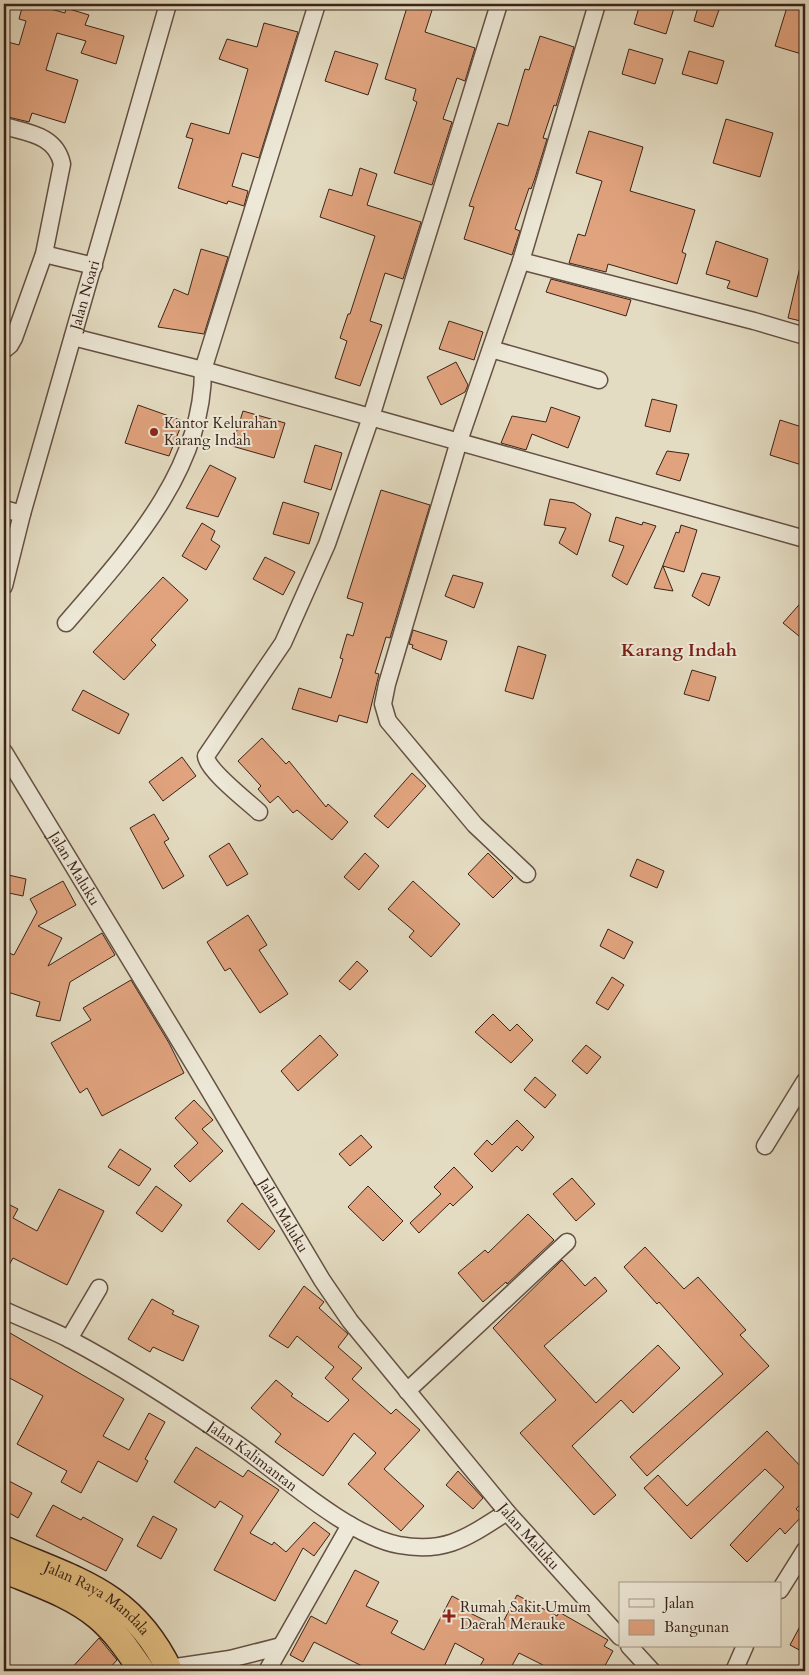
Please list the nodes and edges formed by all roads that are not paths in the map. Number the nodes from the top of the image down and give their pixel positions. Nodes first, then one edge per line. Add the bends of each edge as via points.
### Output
1 (168, 4) edge
2 (317, 4) edge
3 (499, 4) edge
4 (597, 4) edge
5 (4, 126) edge
6 (44, 254) junction
7 (521, 261) junction
8 (94, 266) junction
9 (805, 336) edge
10 (73, 337) junction
11 (4, 350) edge
12 (491, 350) junction
13 (203, 370) junction
14 (599, 380) dead end
15 (371, 417) junction
16 (459, 442) junction
17 (4, 509) edge
18 (22, 514) junction
19 (805, 539) edge
20 (4, 586) edge
21 (66, 623) dead end
22 (4, 752) edge
23 (259, 812) dead end
24 (527, 874) dead end
25 (805, 1081) edge
26 (765, 1146) dead end
27 (568, 1242) dead end
28 (99, 1288) dead end
29 (4, 1310) edge
30 (69, 1339) junction
31 (412, 1388) junction
32 (507, 1512) junction
33 (350, 1525) junction
34 (4, 1549) edge
35 (805, 1550) edge
36 (4, 1570) edge
37 (782, 1587) edge
38 (619, 1636) edge
39 (281, 1646) junction
40 (631, 1648) edge
41 (744, 1648) edge
42 (170, 1670) edge
43 (142, 1671) edge
44 (267, 1671) edge
45 (652, 1671) edge
46 (734, 1671) edge

1 - 8 street, Jalan Noari
2 - 13 street
3 - 15 street
4 - 7 street
5 - 6 street via 49,141 60,156 62,164
6 - 8 street
6 - 11 street via 14,338
7 - 9 street
7 - 12 street
8 - 10 street, Jalan Noari
10 - 13 street
10 - 18 street, Jalan Noari
12 - 14 street
12 - 16 street
13 - 15 street
13 - 21 street via 198,418 158,510
15 - 16 street
15 - 23 street via 327,544 283,643 206,756 206,761 215,771
16 - 19 street
16 - 24 street via 383,704 388,721 418,758 475,824
17 - 18 street
18 - 20 street, Jalan Noari
22 - 31 street, Jalan Maluku via 322,1280 350,1321
25 - 26 street
27 - 31 street
28 - 30 street
29 - 30 street, Jalan Kalimantan
30 - 33 street, Jalan Kalimantan via 145,1383 233,1441
31 - 32 street, Jalan Maluku
32 - 33 street, Jalan Kalimantan via 449,1545 400,1545
32 - 38 street, Jalan Maluku
33 - 39 street
34 - 42 highway, Jalan Raya Mandala via 103,1592 142,1627
35 - 37 street
36 - 43 highway, Jalan Raya Mandala via 70,1599 98,1616 123,1643
39 - 42 street
39 - 44 street
40 - 45 street
41 - 46 street

